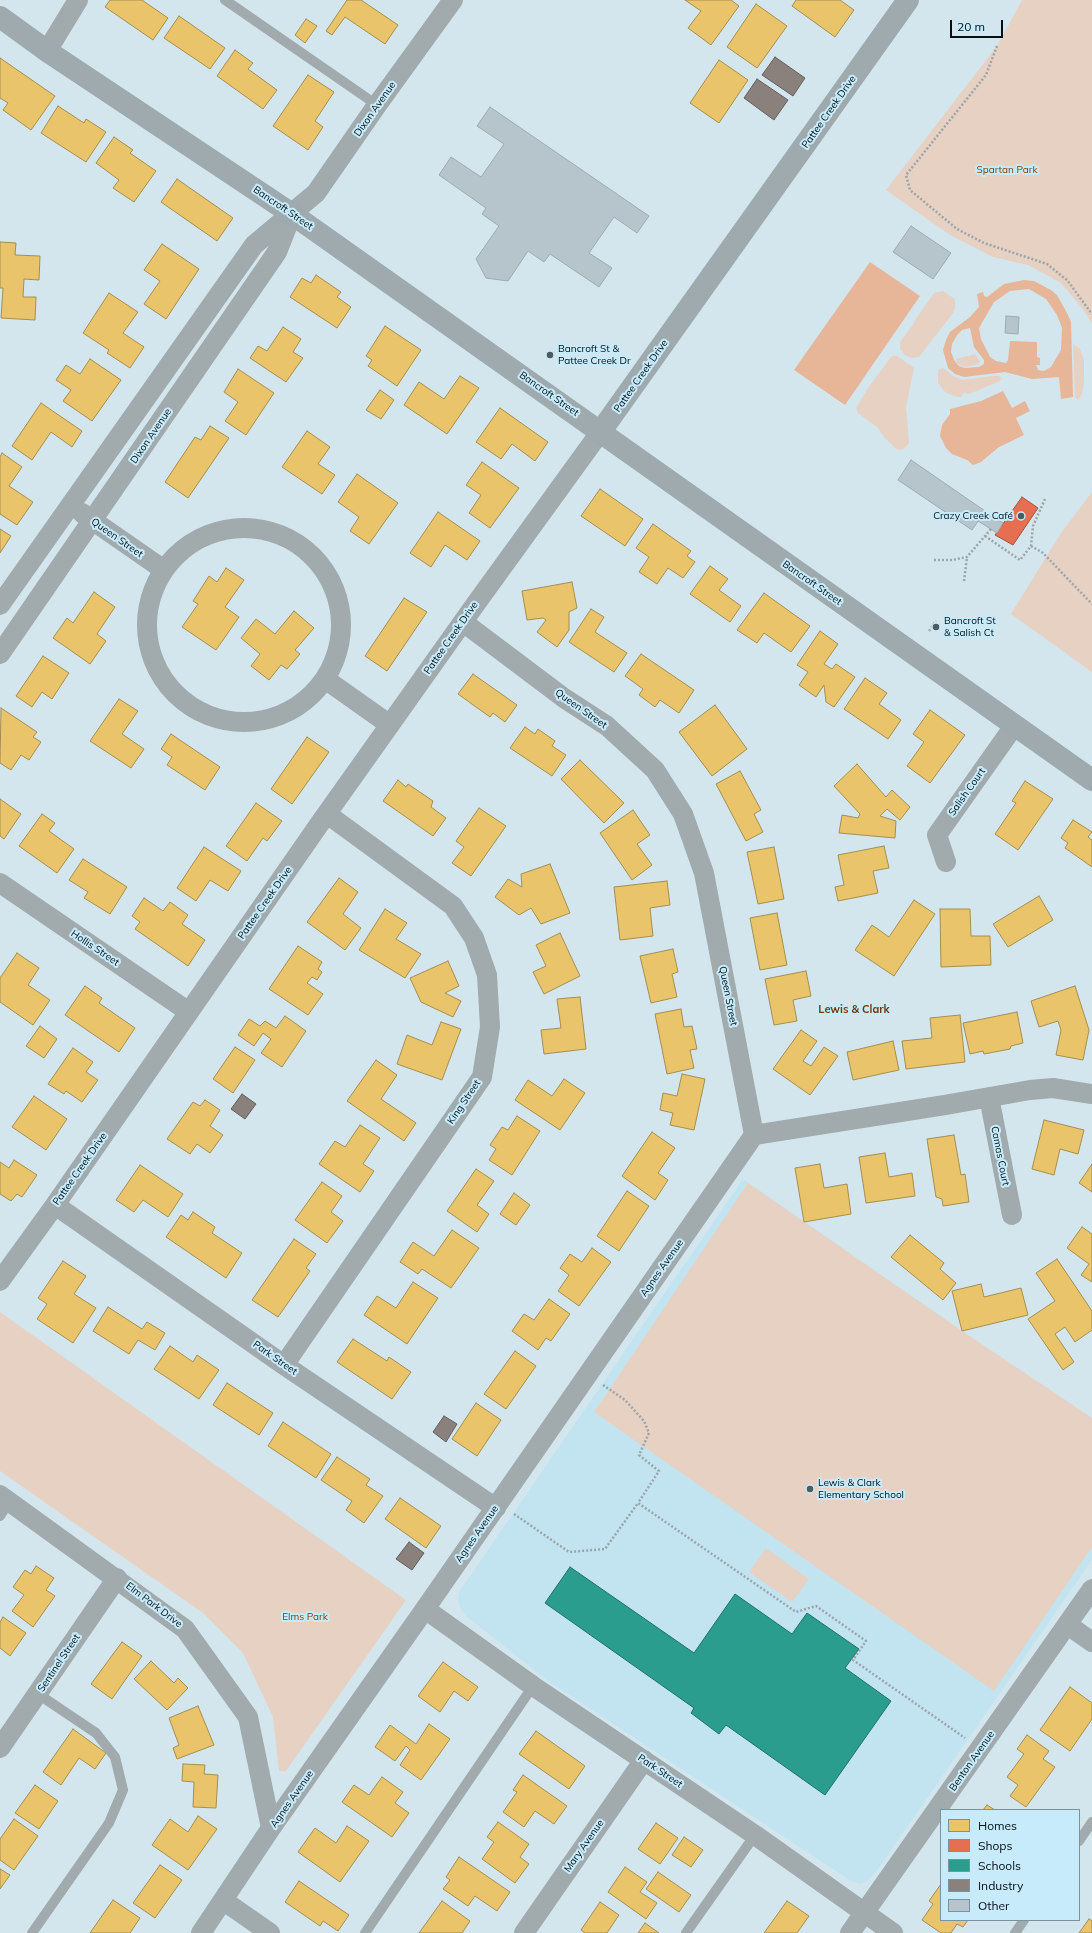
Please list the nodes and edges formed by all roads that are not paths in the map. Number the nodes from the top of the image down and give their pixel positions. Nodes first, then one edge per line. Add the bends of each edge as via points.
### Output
1 (78, 0) edge
2 (225, 0) edge
3 (908, 0) edge
4 (447, 2) edge
5 (0, 17) edge
6 (47, 51) junction
7 (377, 105) junction
8 (292, 214) junction
9 (601, 431) junction
10 (70, 505) junction
11 (93, 521) junction
12 (164, 570) junction
13 (0, 605) edge
14 (463, 622) junction
15 (0, 654) edge
16 (325, 679) junction
17 (390, 725) junction
18 (1014, 726) junction
19 (1092, 780) edge
20 (327, 814) junction
21 (946, 862) dead end
22 (0, 883) edge
23 (189, 1012) junction
24 (1092, 1094) edge
25 (989, 1097) junction
26 (754, 1135) junction
27 (55, 1205) junction
28 (1012, 1215) dead end
29 (0, 1281) edge
30 (284, 1365) junction
31 (3, 1504) edge
32 (505, 1511) junction
33 (117, 1578) junction
34 (1092, 1589) edge
35 (426, 1609) junction
36 (1068, 1625) junction
37 (1092, 1642) edge
38 (533, 1686) junction
39 (38, 1694) junction
40 (0, 1748) edge
41 (644, 1760) junction
42 (1092, 1822) edge
43 (271, 1828) junction
44 (755, 1835) junction
45 (1080, 1840) edge
46 (224, 1900) junction
47 (864, 1913) junction
48 (1023, 1921) edge
49 (32, 1933) edge
50 (201, 1933) edge
51 (270, 1933) edge
52 (365, 1933) edge
53 (524, 1933) edge
54 (686, 1933) edge
55 (850, 1933) edge
56 (893, 1933) edge
57 (1015, 1933) edge

1 - 6 street
2 - 7 lane
3 - 9 street, Pattee Creek Drive
4 - 7 street, Dixon Avenue
5 - 6 street, Bancroft Street
6 - 8 street, Bancroft Street
7 - 8 street, Dixon Avenue via 316,193
8 - 9 street, Bancroft Street
8 - 10 street, Dixon Avenue via 254,245
8 - 11 street, Dixon Avenue via 277,252
9 - 14 street, Pattee Creek Drive
9 - 18 street, Bancroft Street
10 - 11 street, Queen Street
10 - 13 street, Dixon Avenue
11 - 12 street, Queen Street
11 - 15 street, Dixon Avenue
12 - 16 street via 187,546 201,538 226,530 262,530 282,535 294,542 320,564 330,580 339,604 340,642
12 - 16 street via 154,588 148,610 149,646 162,678 174,694 191,707 222,720 245,723 265,720 295,708
14 - 17 street, Pattee Creek Drive
14 - 26 street, Queen Street via 564,698 607,726 654,770 683,814 704,873
16 - 17 street
17 - 20 street, Pattee Creek Drive
18 - 19 street, Bancroft Street
18 - 21 street, Salish Court via 937,835
20 - 23 street, Pattee Creek Drive
20 - 30 street, King Street via 452,906 474,938 487,975 490,1027 482,1076
22 - 23 street, Hollis Street
23 - 27 street, Pattee Creek Drive
24 - 25 street via 1054,1088
25 - 26 street
25 - 28 street, Camas Court
26 - 32 street, Agnes Avenue
27 - 29 street, Pattee Creek Drive
27 - 30 street, Park Street
30 - 32 street, Park Street
31 - 33 street, Elm Park Drive
32 - 35 street, Agnes Avenue
33 - 39 street, Sentinel Street
33 - 43 street, Elm Park Drive via 185,1629 248,1717
34 - 36 street, Benton Avenue
35 - 38 street, Park Street
35 - 43 street, Agnes Avenue
36 - 37 street
36 - 47 street, Benton Avenue
38 - 41 street, Park Street
38 - 52 lane
39 - 40 street, Sentinel Street
39 - 49 lane via 96,1733 115,1757 123,1790 109,1823
41 - 44 street, Park Street
41 - 53 street, Mary Avenue
42 - 45 lane
43 - 46 street, Agnes Avenue
44 - 47 street, Park Street
44 - 54 lane
46 - 50 street, Agnes Avenue
46 - 51 street
47 - 55 street, Benton Avenue
47 - 56 street, Park Street
48 - 57 lane

